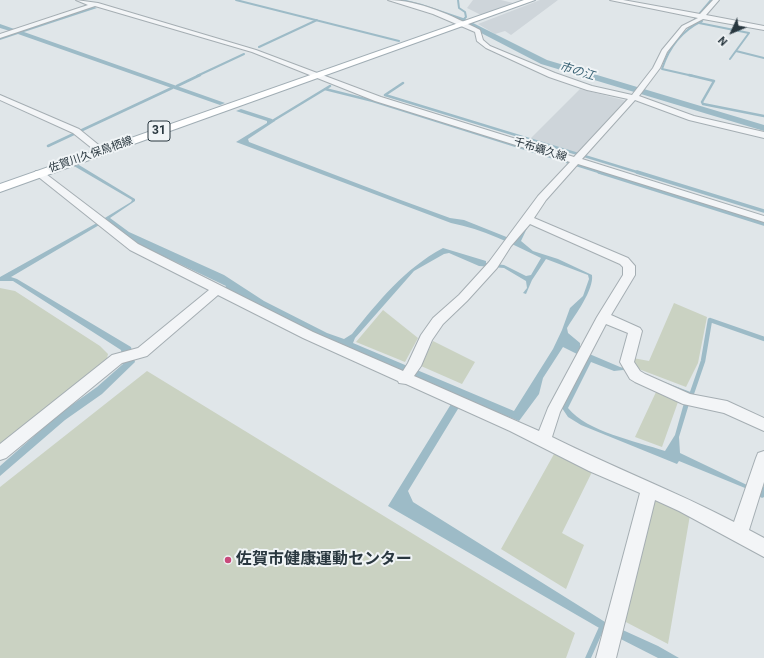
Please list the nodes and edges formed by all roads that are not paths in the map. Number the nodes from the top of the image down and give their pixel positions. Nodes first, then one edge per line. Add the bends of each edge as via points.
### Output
1 (79, 0) edge
2 (109, 0) edge
3 (391, 0) edge
4 (530, 0) edge
5 (613, 0) edge
6 (716, 0) edge
7 (95, 5) junction
8 (699, 18) junction
9 (468, 23) junction
10 (764, 28) edge
11 (0, 36) edge
12 (318, 75) junction
13 (637, 93) junction
14 (0, 97) edge
15 (764, 135) edge
16 (101, 151) junction
17 (578, 160) junction
18 (39, 173) junction
19 (0, 188) edge
20 (764, 219) edge
21 (528, 220) junction
22 (218, 288) junction
23 (603, 317) junction
24 (404, 379) junction
25 (764, 425) edge
26 (543, 440) junction
27 (0, 454) edge
28 (764, 458) edge
29 (649, 489) junction
30 (739, 533) junction
31 (764, 548) edge
32 (606, 658) edge

1 - 7 street, 千布蠣久線
2 - 7 street
3 - 9 street via 433,10
4 - 9 main road, 31
5 - 8 street
6 - 8 street
7 - 11 street
7 - 12 street, 千布蠣久線 via 254,51
8 - 10 street
8 - 13 street via 684,27 664,51 656,68
9 - 12 main road, 31
9 - 13 street via 478,31 480,41 498,52 573,83 625,97
12 - 16 main road, 佐賀川久保鳥栖線 / 31
12 - 17 street, 千布蠣久線 via 378,99
13 - 15 street via 692,118
13 - 17 street
14 - 16 street via 78,132
16 - 18 main road, 佐賀川久保鳥栖線 / 31
17 - 20 street, 千布蠣久線
17 - 21 street via 542,198
18 - 19 main road, 佐賀川久保鳥栖線 / 31
18 - 22 street via 134,247
21 - 23 street via 624,261 629,266 629,275
21 - 24 street via 493,265 438,321 426,338 414,366
22 - 24 street via 308,335
22 - 27 street via 142,352 120,359
23 - 25 street via 635,331 627,362 633,371 688,400 727,407
23 - 26 street via 553,412
24 - 26 street
26 - 29 street
28 - 30 street
29 - 30 street
29 - 32 street
30 - 31 street

